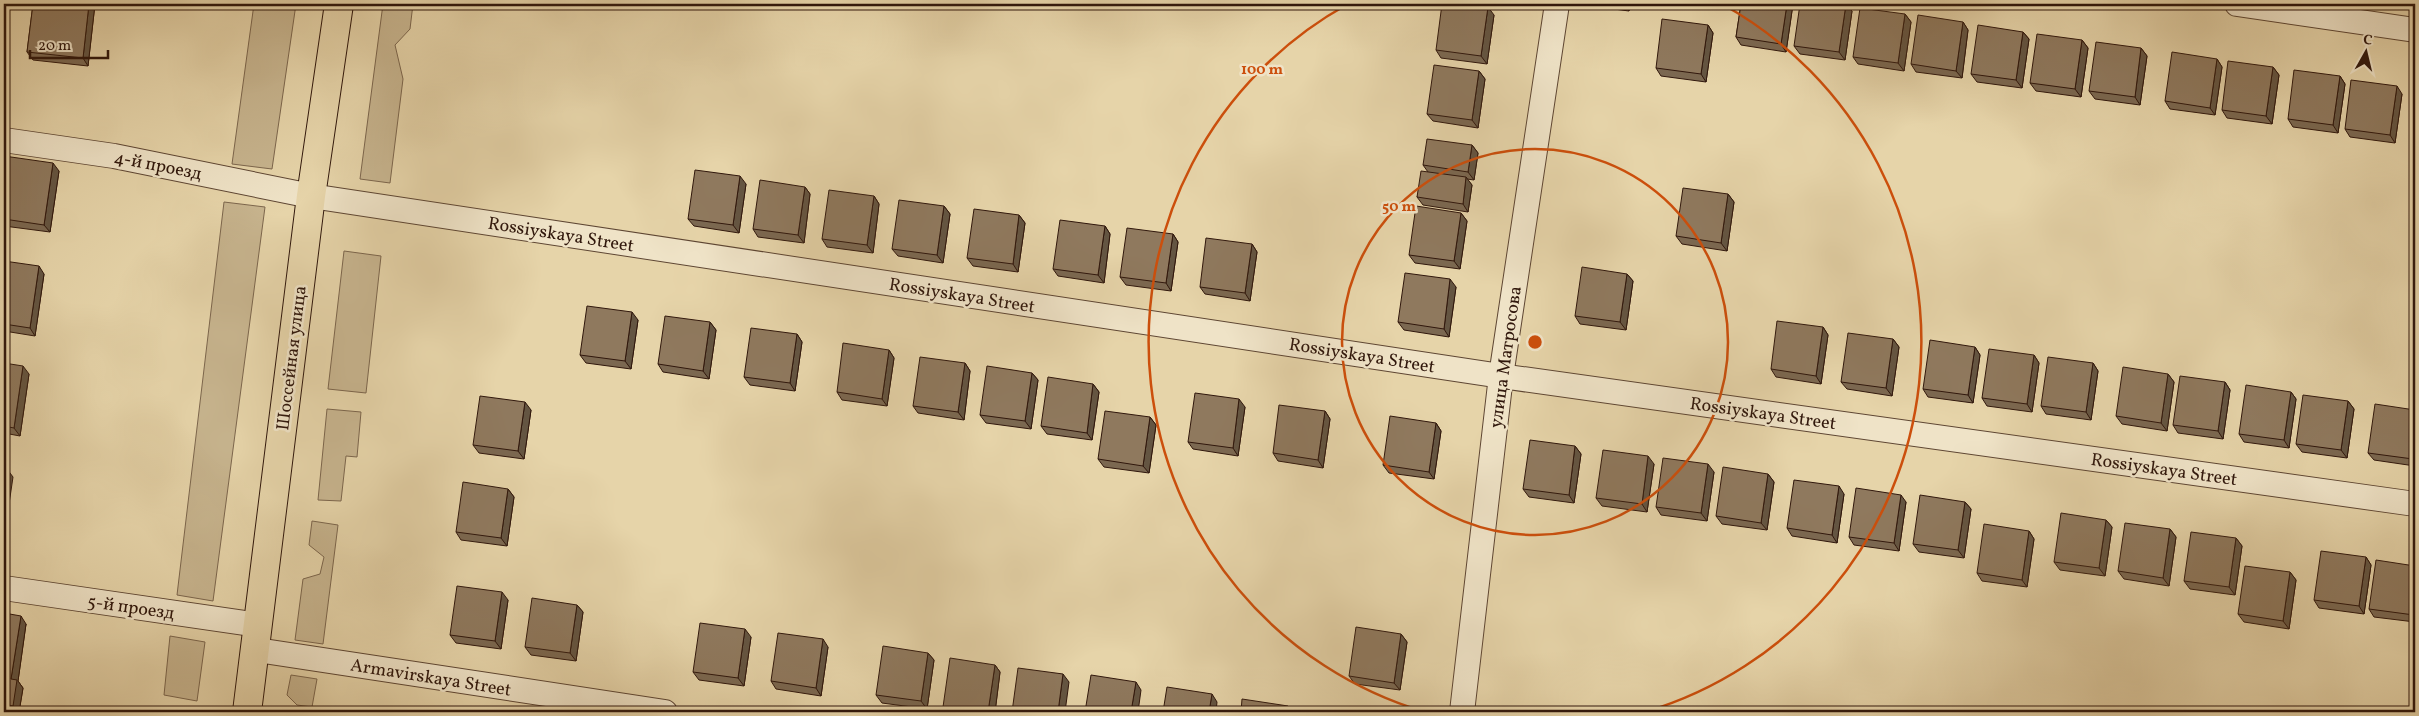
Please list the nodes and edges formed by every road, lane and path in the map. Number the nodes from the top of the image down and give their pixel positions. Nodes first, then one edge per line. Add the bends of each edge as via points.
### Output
1 (339, 4) edge
2 (1557, 4) edge
3 (2237, 4) edge
4 (2415, 30) edge
5 (4, 140) edge
6 (310, 196) junction
7 (1501, 376) junction
8 (2415, 504) edge
9 (4, 588) edge
10 (258, 638) junction
11 (247, 712) edge
12 (665, 712) edge
13 (1462, 712) edge

1 - 6 main road, Шоссейная улица
2 - 7 street, улица Матросова
3 - 4 street
5 - 6 street, 4-й проезд via 114,156
6 - 7 street, Rossiyskaya Street
6 - 10 main road, Шоссейная улица
7 - 8 street, Rossiyskaya Street
7 - 13 street, улица Матросова
9 - 10 street, 5-й проезд
10 - 11 main road, Шоссейная улица
10 - 12 street, Armavirskaya Street

